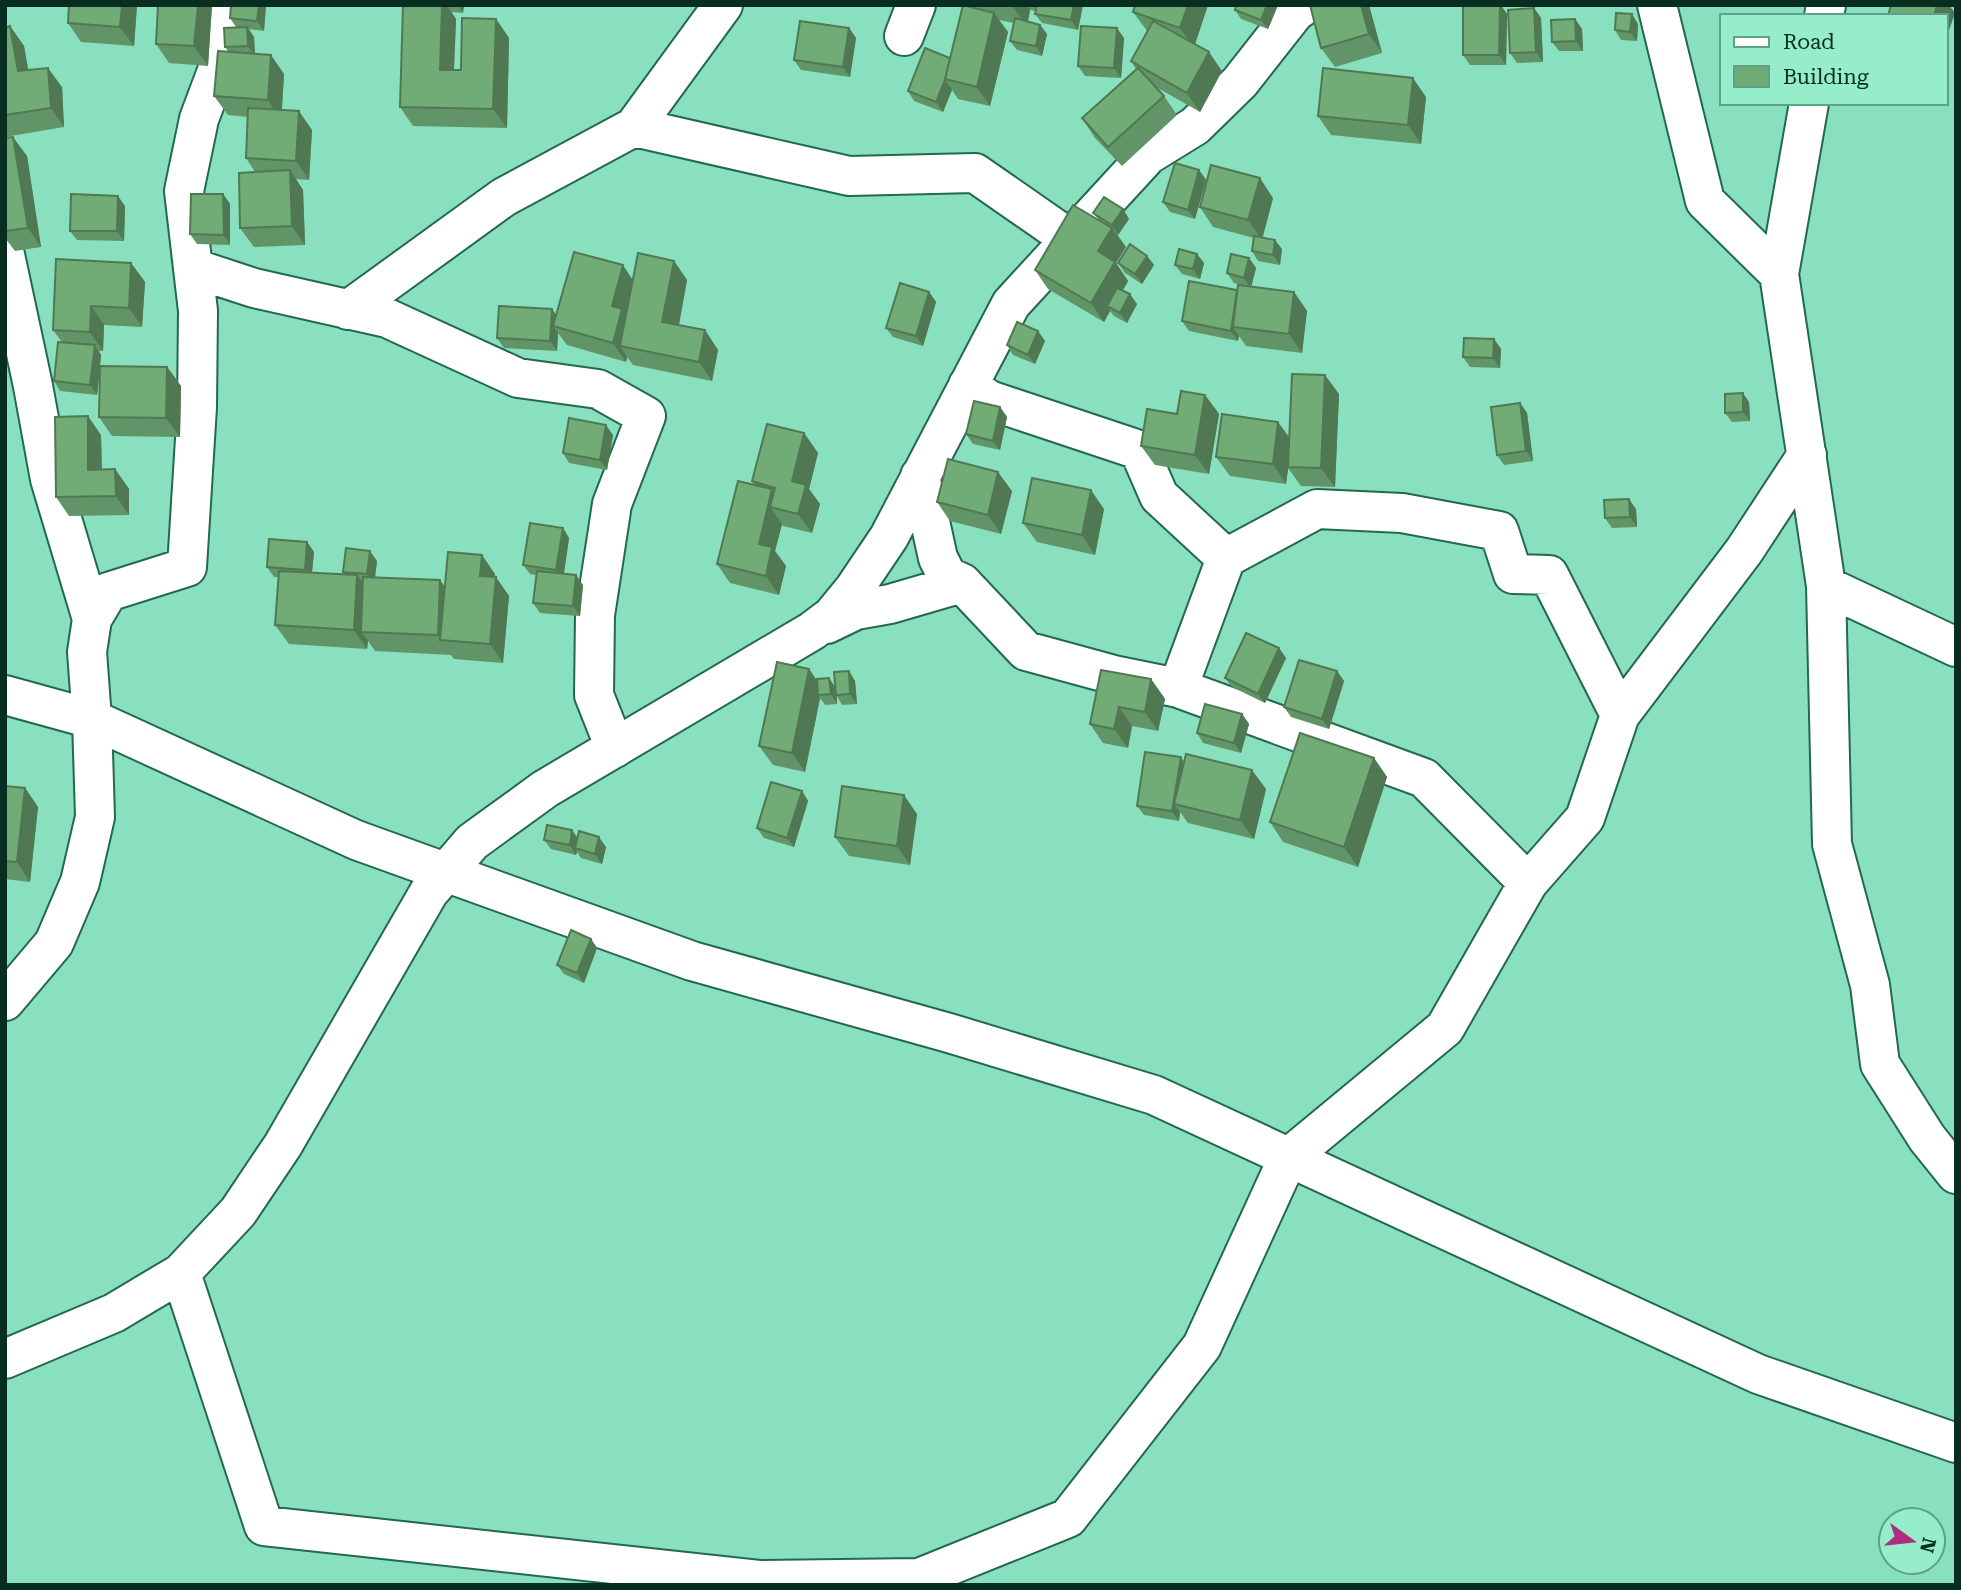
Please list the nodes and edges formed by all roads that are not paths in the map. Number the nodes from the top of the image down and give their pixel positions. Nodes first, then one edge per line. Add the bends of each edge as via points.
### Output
1 (227, 5) edge
2 (723, 5) edge
3 (1305, 5) edge
4 (1657, 5) edge
5 (1809, 105) edge
6 (634, 127) junction
7 (1070, 239) junction
8 (5, 255) edge
9 (193, 268) junction
10 (1779, 274) junction
11 (348, 310) junction
12 (968, 385) junction
13 (1807, 455) junction
14 (920, 476) junction
15 (1226, 558) junction
16 (962, 583) junction
17 (1826, 586) junction
18 (92, 618) junction
19 (812, 631) junction
20 (1956, 646) edge
21 (1178, 688) junction
22 (5, 695) edge
23 (1620, 715) junction
24 (92, 719) junction
25 (615, 748) junction
26 (446, 872) junction
27 (1528, 883) junction
28 (5, 1001) edge
29 (1289, 1158) junction
30 (1956, 1174) edge
31 (181, 1273) junction
32 (5, 1359) edge
33 (1956, 1443) edge

1 - 9 street via 218,71 199,119 184,191
2 - 6 street
3 - 7 street via 1240,82 1195,126 1148,155
4 - 10 street via 1705,201
5 - 10 street
6 - 7 street via 849,176 975,173
6 - 11 street via 504,197
7 - 12 street via 1011,304
8 - 18 street via 50,479
9 - 11 street
9 - 18 street via 198,311 197,407 187,567 108,592
10 - 13 street
11 - 25 street via 387,318 519,378 598,389 646,416 612,504 595,615 594,695
12 - 14 street
12 - 15 street via 989,400 1139,450 1159,496
13 - 17 street
13 - 23 street via 1744,551
14 - 16 street via 938,558 947,576
14 - 19 street via 889,537 854,589 832,616
15 - 21 street
15 - 23 street via 1317,509 1402,513 1499,531 1513,573 1549,575
16 - 19 street via 856,610
16 - 21 street via 1026,650 1114,676
17 - 20 street
17 - 30 street via 1832,844 1870,985 1880,1064
18 - 24 street via 87,652
19 - 25 street
21 - 27 street via 1424,778
22 - 24 street
23 - 27 street via 1585,818
24 - 26 street via 356,840
24 - 28 street via 95,817 80,882 54,943
25 - 26 street via 545,789 472,842
26 - 29 street via 692,961 1154,1095
26 - 31 street via 429,892 238,1212
27 - 29 street via 1445,1028
29 - 31 street via 1202,1346 1068,1518 919,1578 759,1580 264,1526
29 - 33 street via 1758,1374
31 - 32 street via 114,1313

